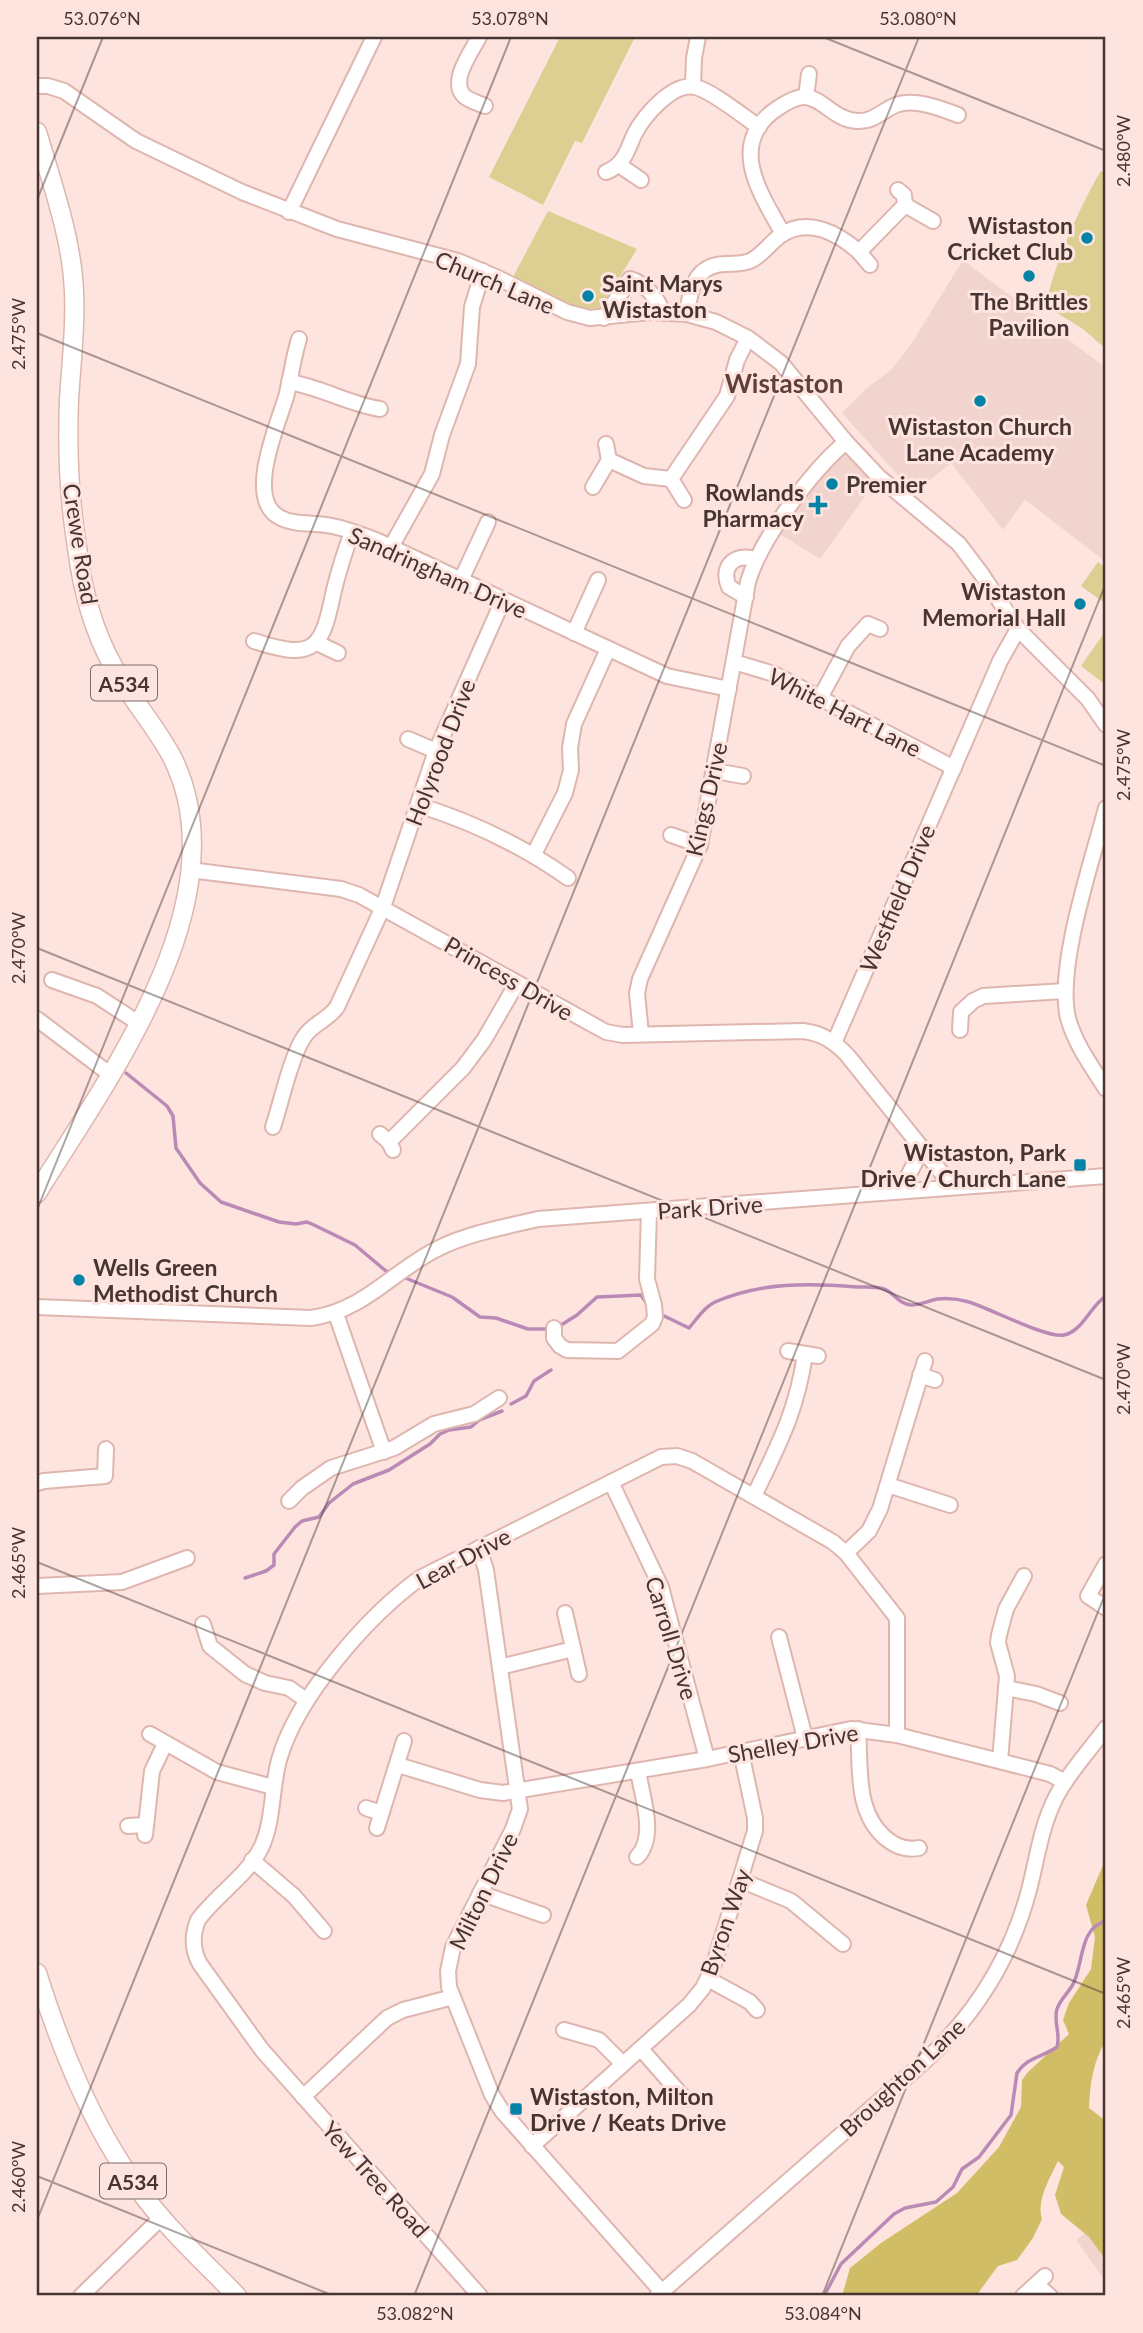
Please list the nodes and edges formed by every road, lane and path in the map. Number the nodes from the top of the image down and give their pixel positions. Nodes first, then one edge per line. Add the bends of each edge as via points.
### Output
1 (374, 37) edge
2 (479, 37) edge
3 (698, 37) edge
4 (808, 74) dead end
5 (37, 86) edge
6 (693, 86) junction
7 (806, 97) junction
8 (485, 106) dead end
9 (958, 116) dead end
10 (759, 127) junction
11 (37, 132) edge
12 (641, 180) dead end
13 (898, 190) dead end
14 (905, 205) junction
15 (289, 212) junction
16 (933, 221) dead end
17 (783, 234) junction
18 (859, 252) junction
19 (870, 265) dead end
20 (483, 271) junction
21 (662, 311) junction
22 (687, 314) junction
23 (604, 318) junction
24 (748, 338) junction
25 (299, 339) dead end
26 (289, 382) junction
27 (380, 410) dead end
28 (846, 442) junction
29 (606, 444) dead end
30 (609, 460) junction
31 (671, 479) junction
32 (593, 487) dead end
33 (684, 499) dead end
34 (489, 520) dead end
35 (352, 532) junction
36 (391, 547) junction
37 (755, 559) junction
38 (599, 578) dead end
39 (461, 580) junction
40 (746, 597) junction
41 (503, 600) junction
42 (871, 622) dead end
43 (1017, 629) junction
44 (574, 633) junction
45 (254, 642) dead end
46 (317, 643) junction
47 (608, 649) junction
48 (338, 653) dead end
49 (734, 662) junction
50 (729, 689) junction
51 (820, 698) junction
52 (1106, 725) edge
53 (408, 739) dead end
54 (436, 751) junction
55 (954, 768) junction
56 (715, 771) junction
57 (743, 776) dead end
58 (418, 805) junction
59 (1106, 808) edge
60 (671, 835) dead end
61 (700, 845) junction
62 (534, 854) junction
63 (190, 870) junction
64 (568, 878) dead end
65 (383, 907) junction
66 (52, 980) dead end
67 (517, 983) junction
68 (1065, 991) junction
69 (37, 1019) edge
70 (140, 1024) junction
71 (960, 1030) dead end
72 (641, 1034) junction
73 (834, 1043) junction
74 (111, 1075) junction
75 (1106, 1089) edge
76 (274, 1126) dead end
77 (387, 1142) dead end
78 (922, 1149) junction
79 (1106, 1176) edge
80 (953, 1187) junction
81 (897, 1191) junction
82 (37, 1193) edge
83 (649, 1211) junction
84 (37, 1307) edge
85 (336, 1314) junction
86 (554, 1328) dead end
87 (788, 1350) dead end
88 (927, 1372) dead end
89 (499, 1398) dead end
90 (106, 1449) dead end
91 (384, 1452) junction
92 (611, 1482) junction
93 (37, 1483) edge
94 (888, 1485) junction
95 (754, 1496) junction
96 (289, 1501) dead end
97 (950, 1505) dead end
98 (480, 1548) junction
99 (846, 1553) junction
100 (187, 1558) dead end
101 (1106, 1564) edge
102 (1024, 1576) dead end
103 (37, 1586) edge
104 (1106, 1608) edge
105 (565, 1613) dead end
106 (201, 1630) dead end
107 (779, 1637) dead end
108 (573, 1649) junction
109 (499, 1667) junction
110 (579, 1674) dead end
111 (1006, 1688) junction
112 (306, 1700) junction
113 (1060, 1703) dead end
114 (1106, 1728) edge
115 (858, 1729) junction
116 (150, 1734) dead end
117 (897, 1735) junction
118 (805, 1738) junction
119 (404, 1741) dead end
120 (164, 1744) junction
121 (741, 1752) junction
122 (707, 1759) junction
123 (1000, 1761) junction
124 (398, 1765) junction
125 (638, 1771) junction
126 (1065, 1782) junction
127 (273, 1787) junction
128 (517, 1791) junction
129 (366, 1808) dead end
130 (382, 1813) junction
131 (128, 1826) dead end
132 (377, 1828) dead end
133 (913, 1852) dead end
134 (637, 1857) dead end
135 (252, 1860) junction
136 (740, 1880) junction
137 (480, 1893) junction
138 (543, 1915) dead end
139 (324, 1931) dead end
140 (843, 1945) dead end
141 (37, 1973) edge
142 (708, 1979) junction
143 (453, 1997) junction
144 (757, 2010) dead end
145 (570, 2034) dead end
146 (641, 2049) junction
147 (273, 2062) joint
148 (623, 2064) junction
149 (303, 2097) junction
150 (685, 2099) dead end
151 (532, 2146) junction
152 (162, 2217) junction
153 (660, 2294) edge
154 (81, 2296) edge
155 (237, 2296) edge
156 (480, 2296) edge
157 (1023, 2296) edge
158 (1050, 2296) edge

1 - 15 street
2 - 8 street via 459,84 465,97
3 - 6 street
4 - 7 street
5 - 15 street, Church Lane via 58,88 136,141
6 - 10 street
6 - 12 street via 653,107 613,169
7 - 9 street via 847,120 873,119 906,103
7 - 10 street via 778,108
10 - 17 street via 751,149 751,172
11 - 63 main road, Crewe Road / A534 via 65,236 74,291 69,480 79,562 104,648 180,777 190,815
13 - 14 street
14 - 16 street
14 - 18 street
15 - 20 street, Church Lane
17 - 18 street via 819,228 838,234
17 - 22 street via 754,259 704,270 691,288
18 - 19 street
20 - 23 street, Church Lane via 567,312
20 - 36 street via 472,307 468,364 432,474
21 - 22 street, Church Lane
21 - 23 street, Church Lane
21 - 23 street via 655,297 630,279
22 - 24 street, Church Lane
24 - 28 street, Church Lane via 788,370
24 - 31 street via 727,396
25 - 26 street, Sandringham Drive
26 - 27 street
26 - 35 street, Sandringham Drive via 267,465 264,486 268,505 279,518 290,522 331,525
28 - 37 street, Kings Drive via 824,462
28 - 43 street, Church Lane via 879,477 959,544
29 - 30 street
30 - 31 street via 644,476
30 - 32 street
31 - 33 street
34 - 39 street
35 - 36 street, Sandringham Drive
35 - 46 street via 327,624
36 - 39 street, Sandringham Drive
37 - 40 street, Kings Drive
37 - 40 street via 741,556 727,567 729,586
38 - 44 street
39 - 41 street, Sandringham Drive
40 - 49 street, Kings Drive
41 - 44 street, Sandringham Drive
41 - 54 street, Holyrood Drive
42 - 51 street via 848,646
43 - 52 street, Church Lane via 1088,699
43 - 55 street, Westfield Drive
44 - 47 street, Sandringham Drive
45 - 46 street via 299,649
46 - 48 street
47 - 50 street, Sandringham Drive via 667,676
47 - 62 street via 574,724 565,793
49 - 50 street, Kings Drive
49 - 51 street, White Hart Lane via 766,670
50 - 56 street, Kings Drive
51 - 55 street, White Hart Lane
53 - 54 street
54 - 58 street, Holyrood Drive
55 - 73 street, Westfield Drive
56 - 57 street
56 - 61 street, Kings Drive
58 - 62 street via 484,828
58 - 65 street, Holyrood Drive
59 - 68 street via 1069,955
60 - 61 street
61 - 72 street, Kings Drive via 640,979
62 - 64 street
63 - 65 street, Princess Drive via 341,889
63 - 70 main road, Crewe Road / A534 via 173,940
65 - 67 street, Princess Drive
65 - 76 street, Holyrood Drive via 337,1007 302,1039
66 - 70 street via 97,996
67 - 72 street, Princess Drive via 598,1029
67 - 77 street via 463,1069
68 - 71 street via 984,996 961,1012
68 - 75 street via 1073,1032
69 - 74 street
70 - 74 main road, Crewe Road / A534
72 - 73 street, Princess Drive via 803,1031
73 - 78 street
74 - 82 main road, Crewe Road / A534
78 - 80 street
78 - 81 street
79 - 80 street, Park Drive
80 - 81 street, Park Drive
81 - 83 street, Park Drive
83 - 85 street, Park Drive via 538,1220 476,1234 439,1248
83 - 86 street via 652,1324 618,1351 567,1350 554,1338
84 - 85 street via 311,1318
85 - 91 street
87 - 95 street via 811,1355 793,1411
88 - 94 street
89 - 91 street via 474,1414 434,1424
90 - 93 street via 105,1476
91 - 96 street via 331,1468
92 - 95 street, Lear Drive via 661,1457 677,1455
92 - 98 street, Lear Drive
92 - 122 street, Carroll Drive via 661,1587
94 - 97 street
94 - 99 street via 869,1531
95 - 99 street, Lear Drive
98 - 109 street, Milton Drive
98 - 112 street, Lear Drive via 400,1592
99 - 117 street, Lear Drive via 897,1618
100 - 103 street via 122,1582
101 - 104 street via 1088,1596
102 - 111 street via 999,1635
105 - 108 street
106 - 112 street via 210,1646 245,1674 289,1688
107 - 118 street
108 - 109 street
108 - 110 street
109 - 128 street, Milton Drive
111 - 113 street via 1042,1703
111 - 123 street
112 - 127 street, Lear Drive via 291,1727
114 - 126 street, Broughton Lane
115 - 117 street, Shelley Drive
115 - 118 street, Shelley Drive
115 - 133 street via 867,1816 885,1837
116 - 120 street
117 - 123 street, Shelley Drive
118 - 121 street, Shelley Drive
119 - 124 street
120 - 127 street via 217,1772
120 - 131 street via 152,1771 145,1830
121 - 122 street, Shelley Drive
121 - 136 street, Byron Way via 755,1827
122 - 125 street, Shelley Drive
123 - 126 street, Shelley Drive
124 - 128 street, Shelley Drive via 480,1790
124 - 130 street
125 - 128 street, Shelley Drive
125 - 134 street via 647,1829 645,1847
126 - 153 street, Broughton Lane via 1046,1822 1016,1932 998,1972 972,2011 925,2061
127 - 135 street, Lear Drive via 265,1838
128 - 137 street, Milton Drive via 520,1809 516,1821
129 - 130 street
130 - 132 street
135 - 139 street
135 - 147 street, Lear Drive via 198,1920 194,1951
136 - 140 street via 791,1900
136 - 142 street, Byron Way
137 - 138 street
137 - 143 street, Milton Drive via 451,1953 448,1971
141 - 152 main road, A534 via 88,2103 126,2171
142 - 144 street
142 - 146 street, Byron Way via 689,2005
143 - 149 street via 387,2018
143 - 151 street, Milton Drive via 496,2103
145 - 148 street via 599,2040
146 - 148 street, Byron Way
146 - 150 street
147 - 149 street, Yew Tree Road
148 - 151 street, Byron Way
149 - 156 street, Yew Tree Road
151 - 153 street, Milton Drive
152 - 154 street
152 - 155 main road, A534
157 - 158 street via 1041,2280

